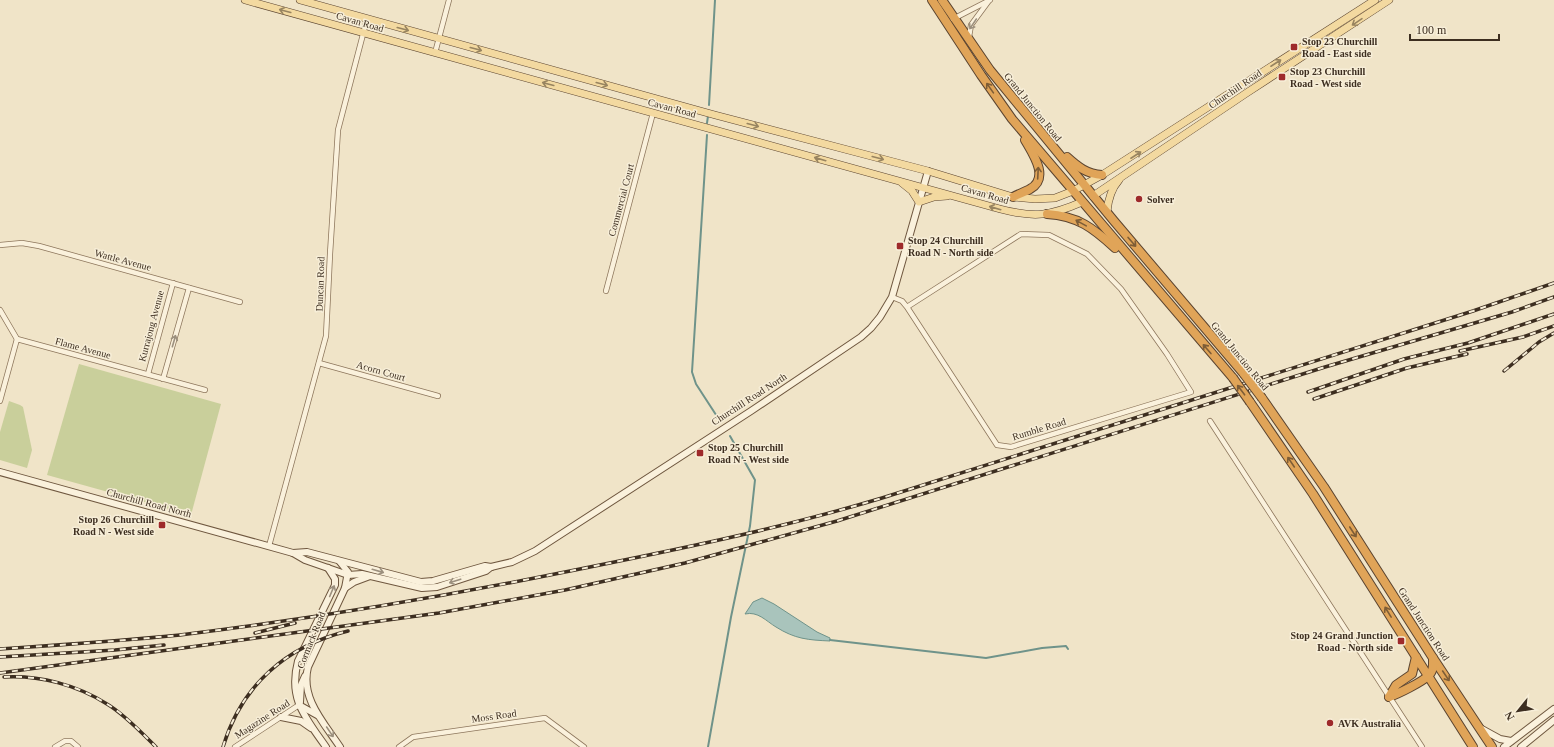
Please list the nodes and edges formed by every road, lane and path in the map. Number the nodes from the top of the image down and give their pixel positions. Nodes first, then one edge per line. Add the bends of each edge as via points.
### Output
1 (245, 0) edge
2 (300, 0) edge
3 (449, 0) edge
4 (932, 0) edge
5 (942, 0) edge
6 (989, 0) edge
7 (1375, 0) edge
8 (1386, 1) edge
9 (367, 19) junction
10 (955, 19) junction
11 (947, 24) junction
12 (364, 33) junction
13 (439, 39) junction
14 (969, 40) junction
15 (435, 53) junction
16 (1240, 87) junction
17 (1245, 94) junction
18 (653, 113) junction
19 (1012, 119) junction
20 (1040, 132) junction
21 (928, 171) junction
22 (1102, 175) junction
23 (1124, 175) junction
24 (898, 181) junction
25 (1085, 186) junction
26 (923, 188) junction
27 (1073, 191) junction
28 (954, 195) junction
29 (1093, 196) junction
30 (1013, 197) junction
31 (919, 202) junction
32 (1082, 202) junction
33 (1107, 212) junction
34 (1047, 214) junction
35 (0, 244) edge
36 (1134, 264) junction
37 (173, 283) junction
38 (189, 288) junction
39 (606, 291) dead end
40 (892, 297) junction
41 (240, 302) dead end
42 (907, 307) junction
43 (0, 310) edge
44 (17, 339) junction
45 (319, 363) junction
46 (148, 374) junction
47 (163, 379) junction
48 (205, 390) dead end
49 (438, 396) dead end
50 (0, 400) edge
51 (1210, 421) dead end
52 (0, 472) edge
53 (268, 546) junction
54 (293, 553) junction
55 (340, 562) junction
56 (491, 567) junction
57 (328, 568) junction
58 (348, 575) junction
59 (370, 576) junction
60 (344, 588) junction
61 (1416, 657) junction
62 (1433, 658) junction
63 (308, 667) junction
64 (1429, 676) junction
65 (1389, 697) junction
66 (299, 705) junction
67 (1554, 709) edge
68 (281, 717) junction
69 (320, 717) junction
70 (1554, 720) edge
71 (1480, 728) junction
72 (314, 730) junction
73 (1541, 730) junction
74 (1511, 741) junction
75 (1471, 745) edge
76 (55, 747) edge
77 (78, 747) edge
78 (235, 747) edge
79 (326, 747) edge
80 (340, 747) edge
81 (399, 747) edge
82 (584, 747) edge
83 (1422, 747) edge
84 (1492, 747) edge
85 (1504, 747) edge
86 (1521, 747) edge
87 (1527, 747) edge

12 -> 1 main road, Cavan Road
2 - 9 main road, Cavan Road
3 - 13 street
4 - 11 highway, Grand Junction Road
5 - 10 highway, Grand Junction Road
6 - 10 street
6 -> 14 street via 971,25
16 -> 7 main road, Churchill Road
8 -> 17 main road, Churchill Road
9 - 12 street, Duncan Road
9 -> 13 main road, Cavan Road
10 - 11 street
10 - 14 highway, Grand Junction Road
19 -> 11 highway, Grand Junction Road
12 - 15 main road, Cavan Road
12 - 45 street, Duncan Road via 338,130 327,331
13 - 15 street
13 -> 21 main road, Cavan Road
14 - 20 highway, Grand Junction Road
18 -> 15 main road, Cavan Road
16 - 17 main road
22 -> 16 main road, Churchill Road
17 - 23 main road, Churchill Road
24 -> 18 main road, Cavan Road
18 - 39 street, Commercial Court
19 - 27 highway, Grand Junction Road
30 -> 19 highway via 1034,186 1039,176 1039,167
20 - 22 highway via 1082,170
20 - 25 highway, Grand Junction Road
21 - 26 street, Churchill Road North
21 - 30 main road, Cavan Road
22 - 25 main road, Churchill Road
23 - 29 main road, Churchill Road
23 - 33 main road via 1109,197
24 - 26 main road, Cavan Road
24 - 31 main road via 912,191
25 - 27 main road, Cavan Road
25 - 29 highway, Grand Junction Road
26 - 28 main road, Cavan Road
26 - 31 street, Churchill Road North
27 - 30 main road, Cavan Road via 1055,198
27 - 32 highway, Grand Junction Road
28 - 31 main road
34 -> 28 main road, Cavan Road via 1014,213
29 - 32 highway, Cavan Road
29 - 33 highway, Grand Junction Road
31 - 40 street, Churchill Road North
32 - 34 main road, Cavan Road
32 - 36 highway, Grand Junction Road
33 -> 62 highway, Grand Junction Road, bridge via 1262,398 1332,499
36 -> 34 highway via 1078,220
35 - 37 street, Wattle Avenue via 22,243 39,246
61 -> 36 highway, Grand Junction Road, bridge via 1314,494 1233,378
37 - 38 street, Wattle Avenue
37 - 46 street, Kurrajong Avenue
38 - 41 street, Wattle Avenue
47 -> 38 street
40 - 42 street, Rumble Road via 902,301
40 - 56 street, Churchill Road North via 880,317 861,337 535,551 512,562
42 - 42 street, Rumble Road via 997,445 1011,447 1191,392 1121,289 1087,254 1049,235 1021,234
43 - 44 street
44 - 46 street, Flame Avenue
44 - 50 street
45 - 49 street, Acorn Court
45 - 53 street, Duncan Road
46 - 47 street, Flame Avenue
47 - 48 street, Flame Avenue
51 - 65 street
52 - 53 street, Churchill Road North
53 - 54 street, Churchill Road North
54 - 55 street, Churchill Road North via 307,552
54 - 57 street, Churchill Road North
55 -> 56 street, Churchill Road North via 421,582 485,566
55 - 58 street via 346,567
56 -> 59 street, Churchill Road North via 486,571 431,588
57 - 58 street, Churchill Road North
66 -> 57 street, Cormack Road via 295,675 305,646 334,585 335,579
58 - 59 street, Churchill Road North
58 - 60 street, Cormack Road
59 - 60 street
60 - 63 street, Cormack Road
61 - 64 highway, Grand Junction Road
61 - 65 highway via 1412,674 1396,685
62 - 64 highway via 1433,669
62 -> 71 highway, Grand Junction Road
63 - 66 street via 301,685
63 - 69 street, Cormack Road via 307,691 310,702
64 - 65 highway
64 - 75 highway, Grand Junction Road
65 - 83 street
66 - 68 street, Magazine Road
66 - 69 street
66 - 72 street, Cormack Road
67 - 74 street
68 - 72 street via 301,721
68 - 78 street, Magazine Road
69 -> 80 street, Cormack Road
70 - 73 street
71 - 74 street
71 - 84 highway, Grand Junction Road
72 - 79 street, Cormack Road
73 - 86 street
73 - 87 street
74 - 85 street
76 - 77 street via 65,741 71,741
81 - 82 street, Moss Road via 414,737 545,718

